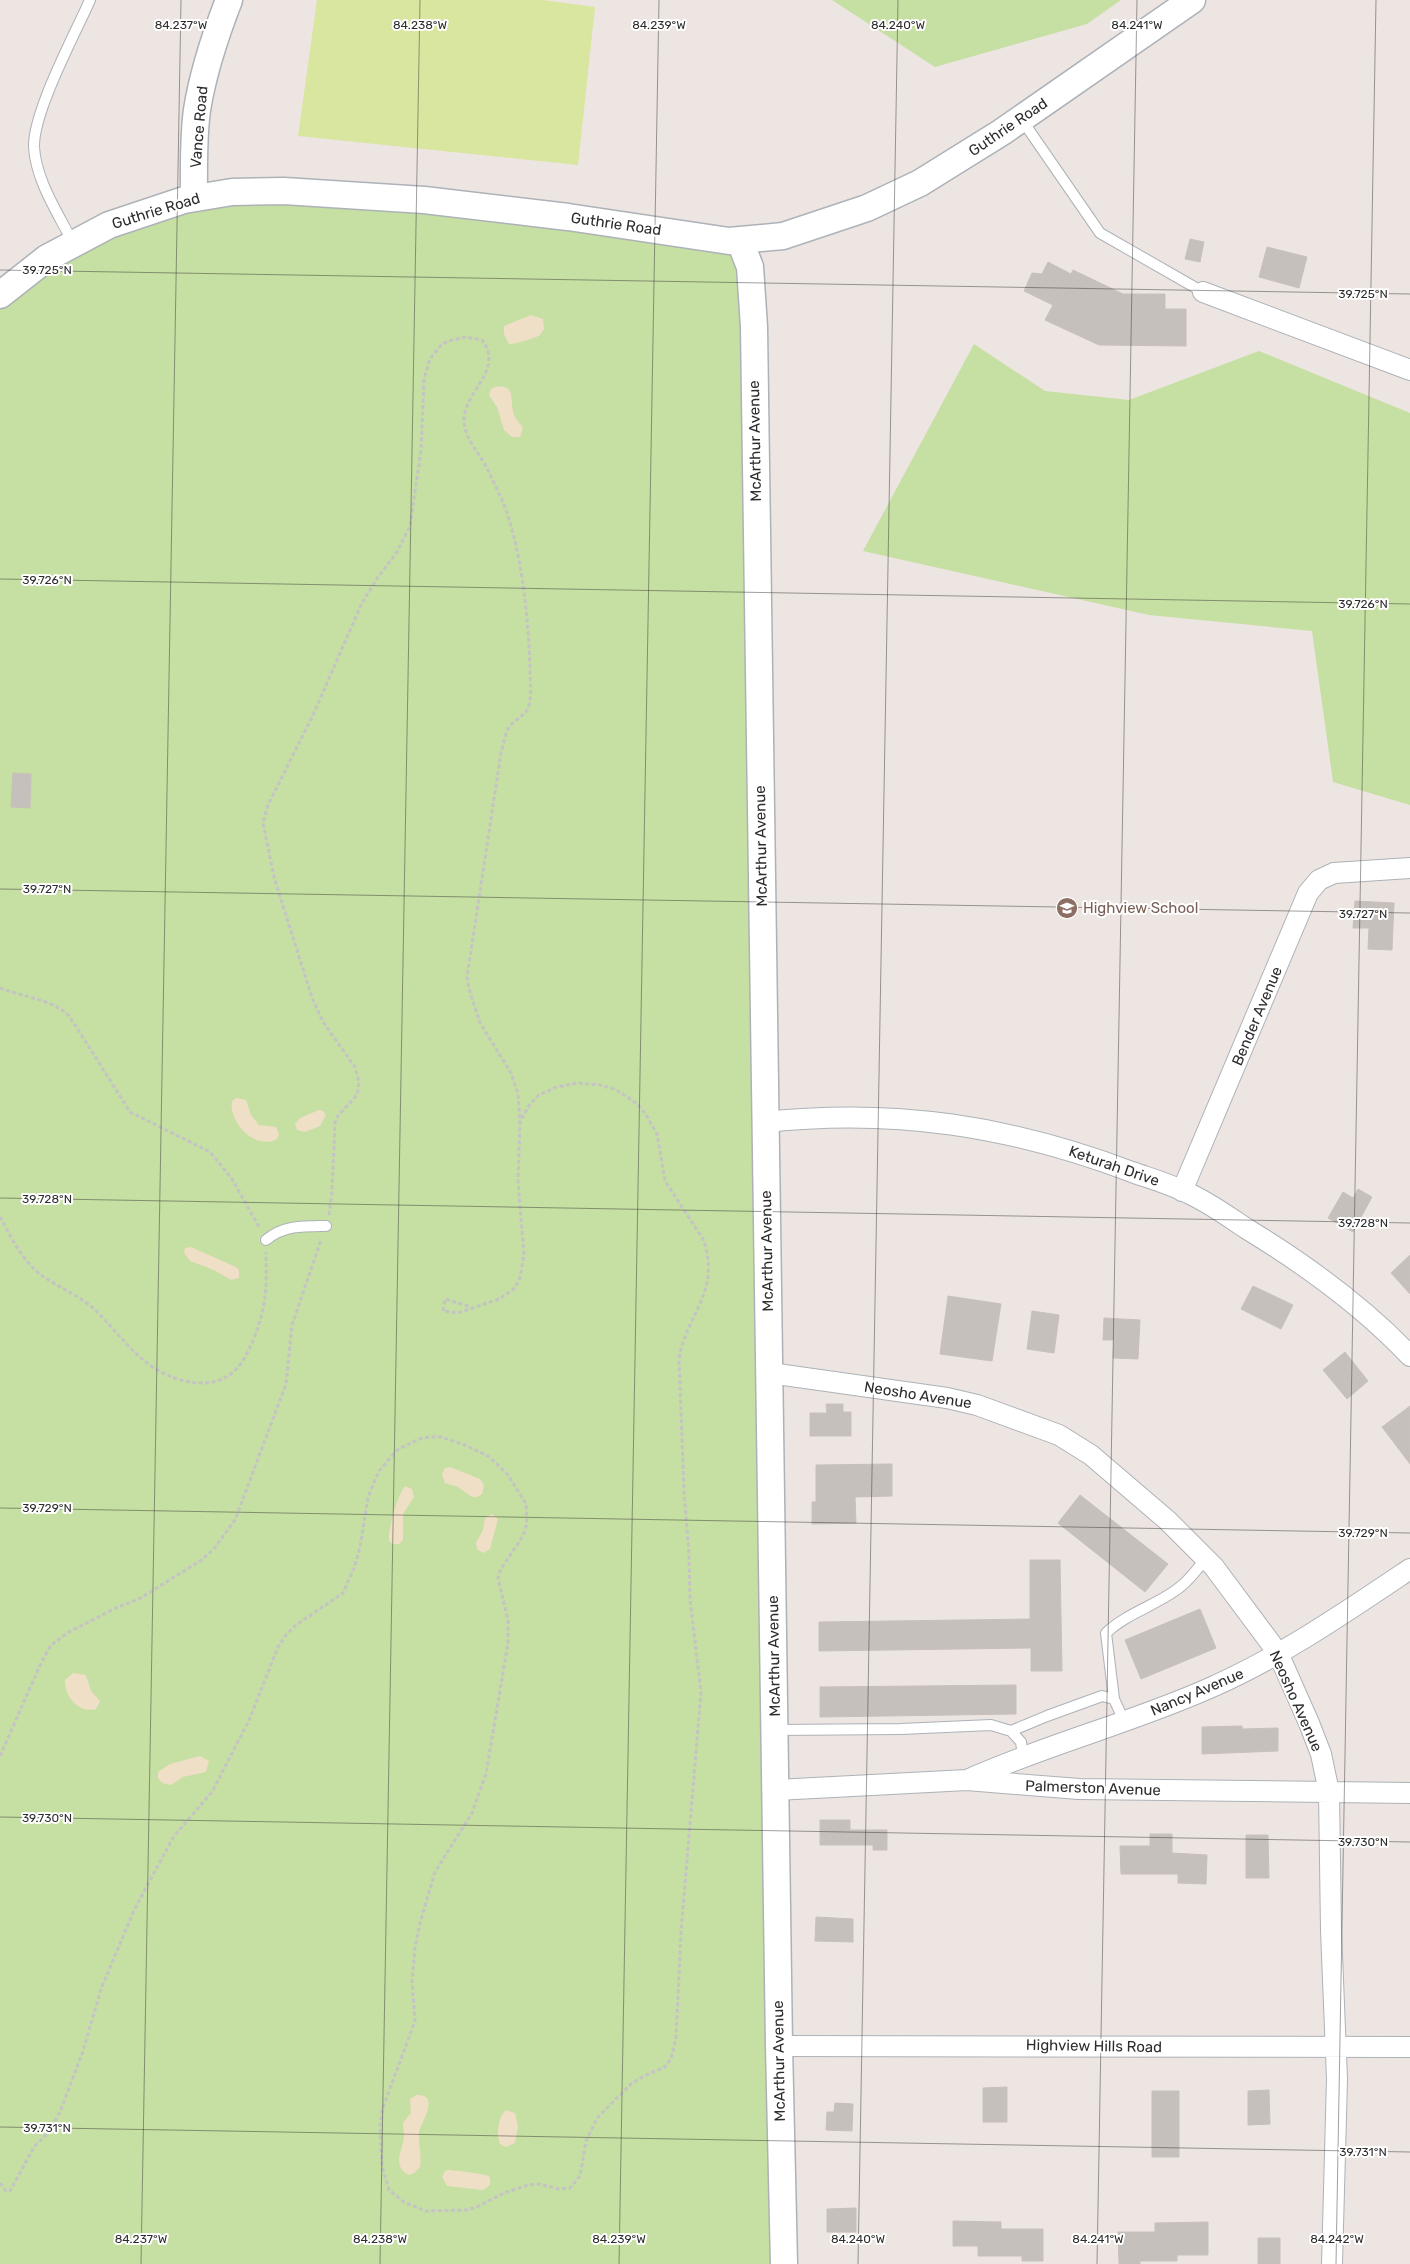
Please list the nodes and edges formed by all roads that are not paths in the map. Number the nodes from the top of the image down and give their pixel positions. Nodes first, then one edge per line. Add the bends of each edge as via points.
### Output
1 (90, 0) edge
2 (229, 0) edge
3 (1192, 0) edge
4 (1021, 118) junction
5 (194, 198) junction
6 (740, 241) junction
7 (74, 242) junction
8 (1203, 292) joint
9 (0, 295) edge
10 (1410, 370) edge
11 (1410, 868) edge
12 (765, 1122) junction
13 (1182, 1190) junction
14 (326, 1226) road end
15 (266, 1240) road end
16 (1410, 1356) edge
17 (770, 1373) junction
18 (1206, 1559) junction
19 (1410, 1570) edge
20 (1278, 1653) junction
21 (1114, 1699) junction
22 (1124, 1721) junction
23 (775, 1730) junction
24 (1011, 1731) junction
25 (1024, 1756) junction
26 (967, 1780) junction
27 (776, 1790) junction
28 (1329, 1792) junction
29 (1410, 1793) edge
30 (779, 2046) junction
31 (1335, 2047) junction
32 (1410, 2047) edge
33 (784, 2264) edge
34 (1332, 2264) edge

1 - 7 lane via 45,103 34,146 43,184
2 - 5 street, Vance Road via 201,87 195,135
3 - 4 street, Guthrie Road
4 - 6 street, Guthrie Road via 928,178 867,208 783,236
4 - 8 lane via 1100,233
5 - 6 street, Guthrie Road via 232,192 284,191 415,199
5 - 7 street, Guthrie Road via 135,215
6 - 12 street, McArthur Avenue via 750,267 754,327
7 - 9 street, Guthrie Road via 47,258
8 - 10 street
11 - 13 street, Bender Avenue via 1334,873 1319,880 1308,893
12 - 13 street, Keturah Drive via 872,1117 958,1124 1064,1148
12 - 17 street, McArthur Avenue
13 - 16 street, Keturah Drive via 1296,1259 1332,1285
14 - 15 lane via 292,1227
17 - 18 street, Neosho Avenue via 948,1398 1044,1428 1091,1455 1167,1520
17 - 23 street, McArthur Avenue
18 - 20 street, Neosho Avenue via 1232,1588
18 - 21 lane via 1177,1590 1118,1622 1106,1633
19 - 20 street, Nancy Avenue
20 - 22 street, Nancy Avenue via 1210,1688
20 - 28 street, Neosho Avenue via 1321,1754
21 - 22 lane
21 - 24 lane via 1102,1696
22 - 25 street, Nancy Avenue
23 - 24 lane via 901,1730 991,1724
23 - 27 street, McArthur Avenue
24 - 25 lane via 1021,1742
25 - 26 street, Nancy Avenue
26 - 27 street, Palmerston Avenue
26 - 28 street, Palmerston Avenue via 1079,1789
27 - 30 street, McArthur Avenue
28 - 29 street, Palmerston Avenue
28 - 31 street, Neosho Avenue
30 - 31 street, Highview Hills Road
30 - 33 street, McArthur Avenue
31 - 32 street, Highview Hills Road
31 - 34 street, Neosho Avenue via 1337,2130

